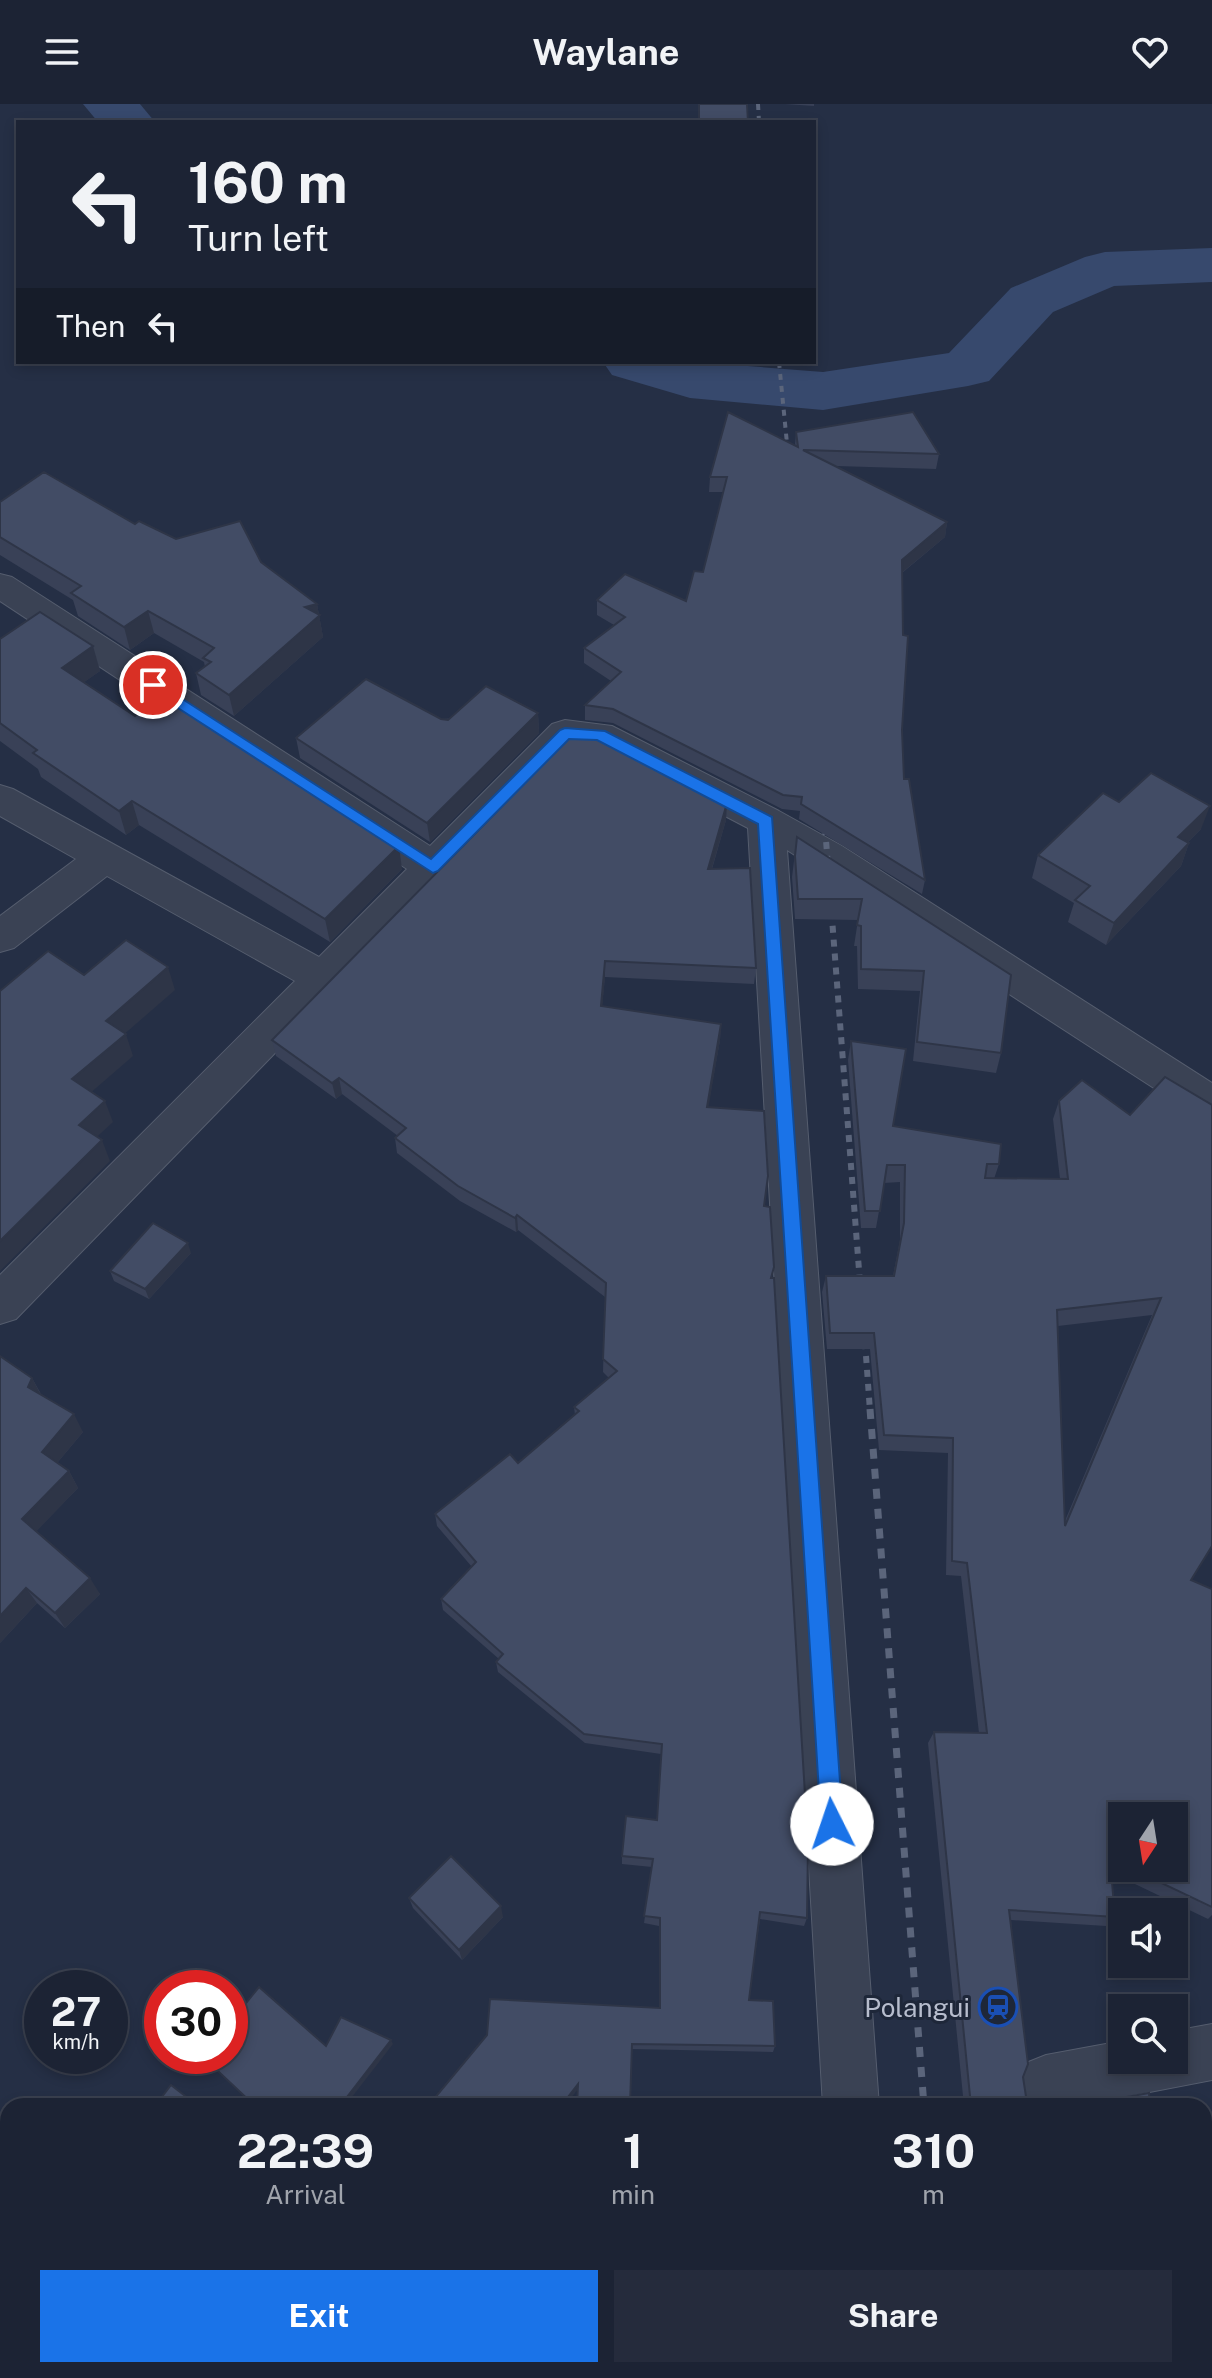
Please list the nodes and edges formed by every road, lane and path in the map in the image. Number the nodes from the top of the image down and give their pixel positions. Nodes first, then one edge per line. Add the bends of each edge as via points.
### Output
1 (0, 585) edge
2 (0, 799) edge
3 (766, 821) junction
4 (105, 857) junction
5 (433, 867) junction
6 (0, 937) edge
7 (323, 978) junction
8 (1212, 1104) edge
9 (0, 1305) edge
10 (1212, 2052) edge
11 (1188, 2057) edge
12 (1108, 2072) edge
13 (850, 2098) edge
14 (1048, 2098) edge

1 - 5 street
2 - 4 street
3 - 5 street via 599,735 565,733
3 - 8 street
3 - 13 street
4 - 6 street
4 - 7 street
5 - 7 street
7 - 9 street
10 - 11 street
12 - 14 street via 1046,2083

